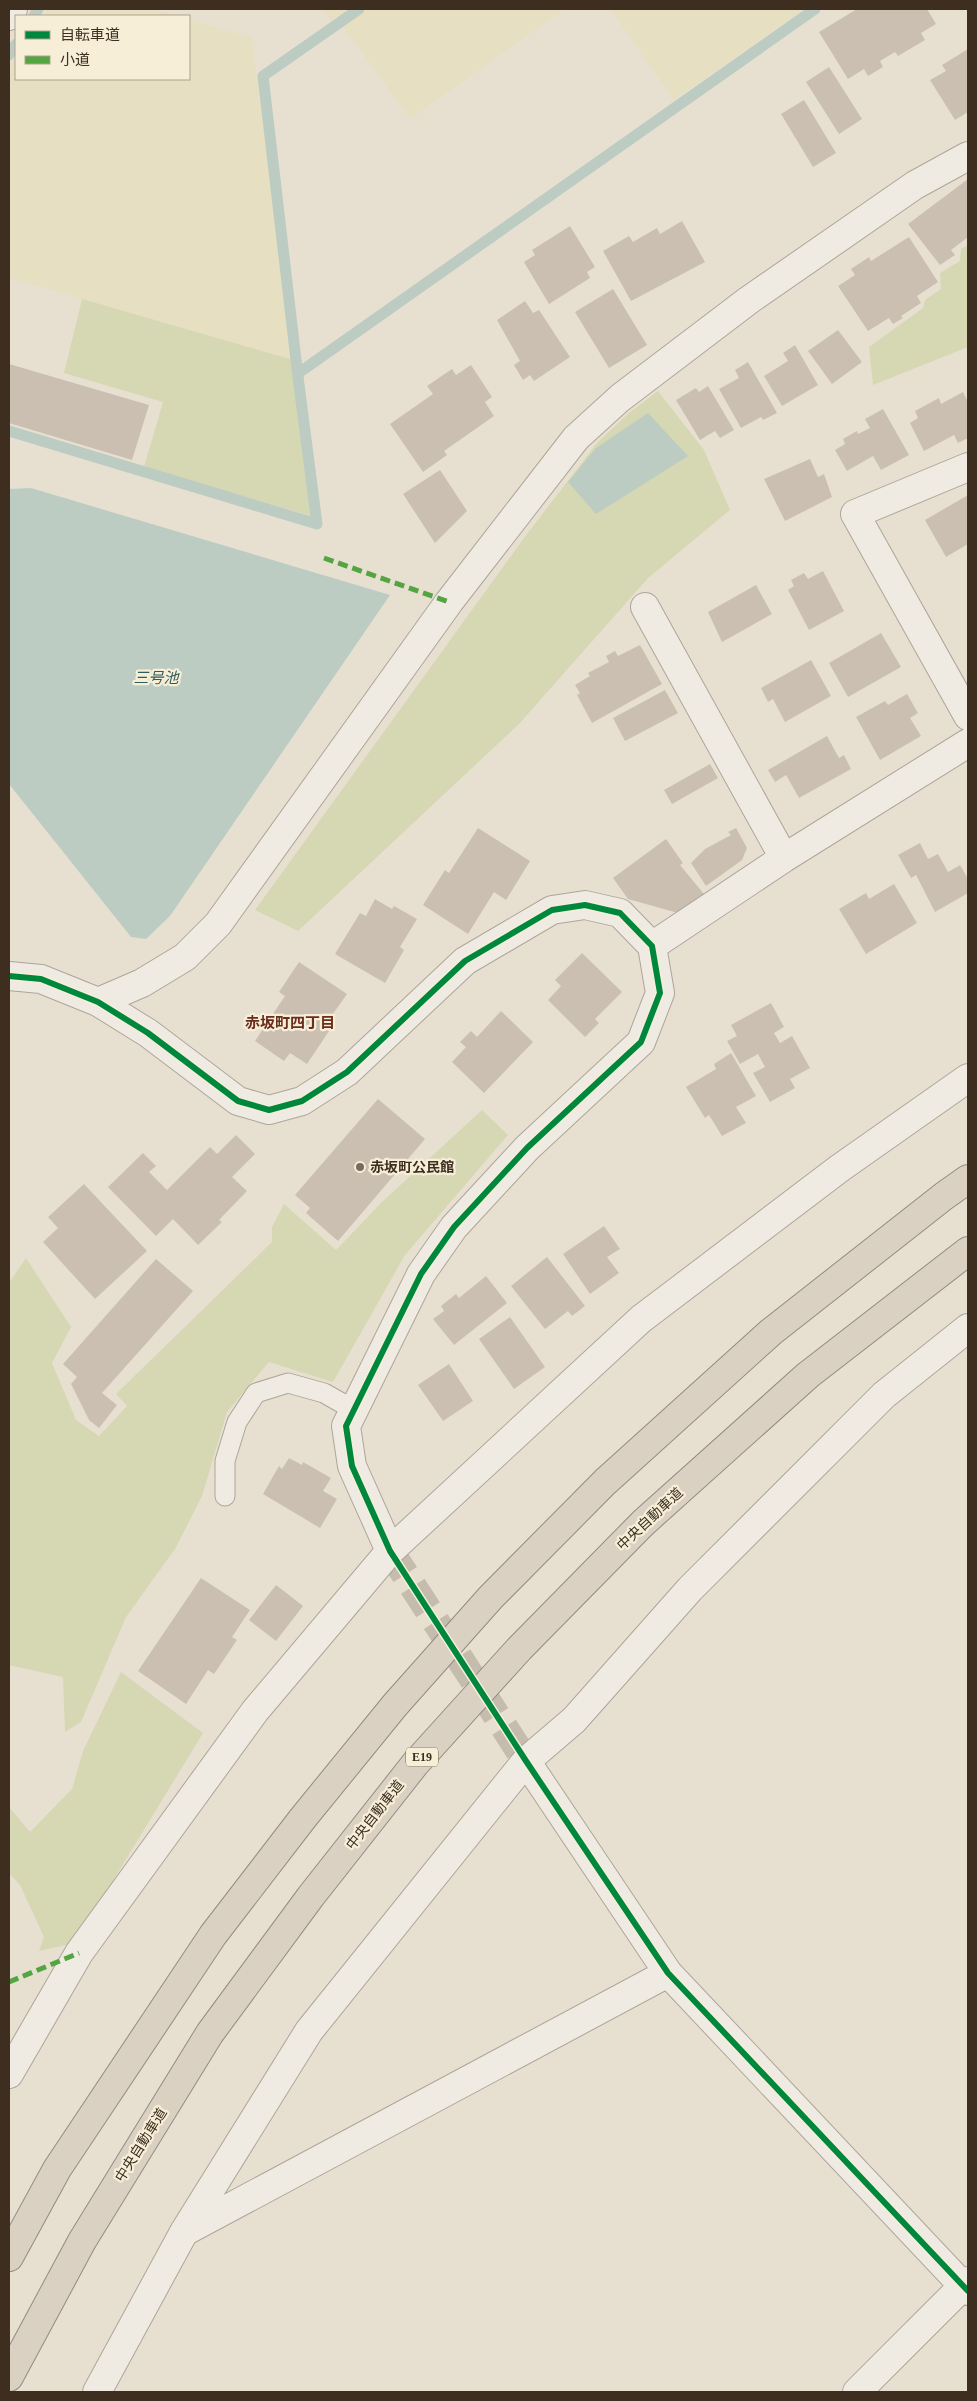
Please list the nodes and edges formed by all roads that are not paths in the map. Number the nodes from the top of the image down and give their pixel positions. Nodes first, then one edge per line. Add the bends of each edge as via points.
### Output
1 (13, 9) edge
2 (9, 16) edge
3 (968, 156) edge
4 (968, 467) edge
5 (645, 607) dead end
6 (968, 716) edge
7 (968, 742) edge
8 (784, 858) junction
9 (652, 946) junction
10 (9, 976) edge
11 (98, 1002) junction
12 (968, 1078) edge
13 (968, 1179) edge
14 (968, 1251) edge
15 (968, 1328) edge
16 (354, 1410) junction
17 (224, 1496) dead end
18 (390, 1551) junction
19 (526, 1761) junction
20 (668, 1973) junction
21 (9, 2074) edge
22 (184, 2232) junction
23 (9, 2257) edge
24 (967, 2286) edge
25 (9, 2377) edge
26 (97, 2392) edge
27 (857, 2392) edge

1 - 2 street
3 - 11 street via 915,185 748,300 620,398 576,438 449,602 218,924 185,957 142,983
4 - 6 street via 855,514
5 - 8 street
7 - 8 street
8 - 9 street
9 - 11 street via 620,913 585,905 552,910 465,961 347,1072 302,1101 269,1110 238,1101 148,1033
9 - 16 street via 660,993 641,1042 527,1148 454,1227 421,1274
10 - 11 street via 41,979
12 - 18 street via 840,1168 641,1319
13 - 23 highway via 771,1332 605,1482 484,1604 395,1705 213,1935 57,2169
14 - 25 highway, 中央自動車道 / E19 via 808,1375 642,1524 519,1649 415,1764 311,1896 210,2033 82,2241
15 - 19 street via 884,1395 690,1589 574,1720
16 - 17 lane via 324,1393 288,1383 256,1392 237,1422 226,1461
16 - 18 street via 346,1426 352,1466
18 - 21 street via 237,1735 79,1953
19 - 20 street
19 - 22 street via 309,2031
20 - 22 street
20 - 24 street
22 - 26 street
24 - 27 street

